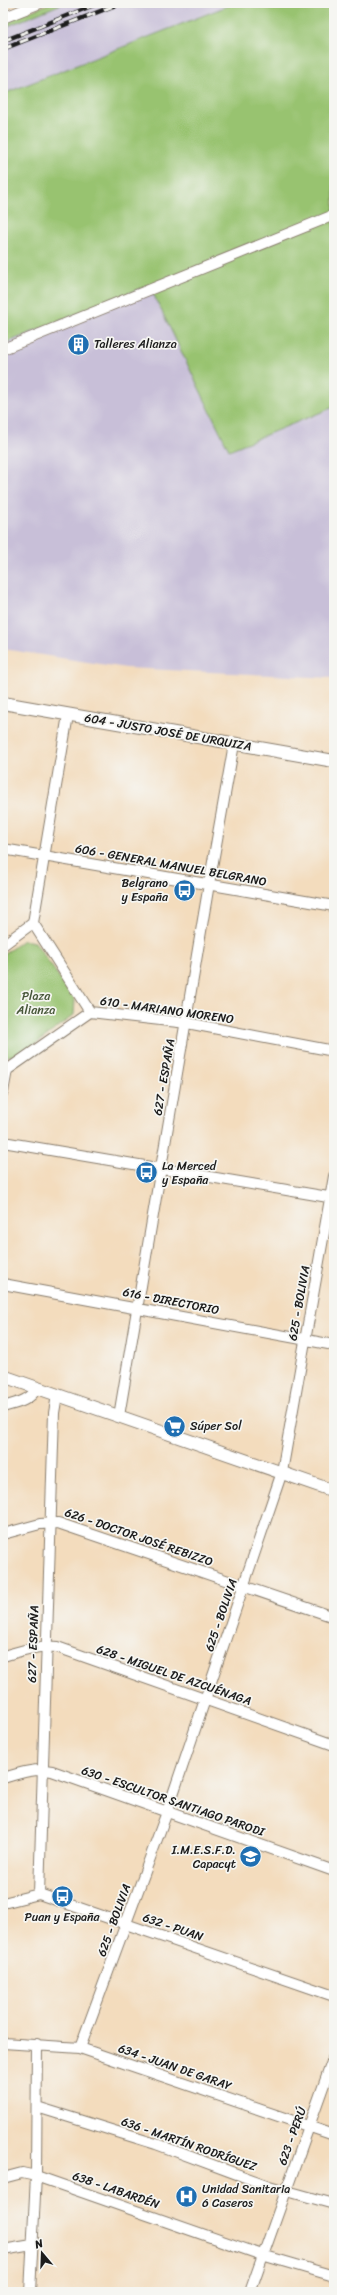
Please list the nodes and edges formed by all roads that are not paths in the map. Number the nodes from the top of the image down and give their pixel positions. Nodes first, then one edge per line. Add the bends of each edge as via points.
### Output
1 (40, 3) edge
2 (3, 18) edge
3 (334, 215) edge
4 (3, 349) edge
5 (3, 703) edge
6 (68, 715) junction
7 (234, 744) junction
8 (334, 761) edge
9 (3, 849) edge
10 (45, 856) junction
11 (209, 884) junction
12 (334, 906) edge
13 (33, 923) junction
14 (3, 945) edge
15 (90, 1012) junction
16 (187, 1023) junction
17 (334, 1052) edge
18 (5, 1067) edge
19 (3, 1092) edge
20 (3, 1142) edge
21 (161, 1169) junction
22 (334, 1176) edge
23 (332, 1197) edge
24 (3, 1284) edge
25 (138, 1308) junction
26 (306, 1340) junction
27 (334, 1345) edge
28 (3, 1376) edge
29 (37, 1388) junction
30 (57, 1395) junction
31 (3, 1407) edge
32 (119, 1416) junction
33 (282, 1472) junction
34 (334, 1491) edge
35 (51, 1522) junction
36 (3, 1534) edge
37 (245, 1586) junction
38 (334, 1617) edge
39 (46, 1646) junction
40 (3, 1656) edge
41 (204, 1699) junction
42 (334, 1745) edge
43 (42, 1769) junction
44 (3, 1778) edge
45 (167, 1812) junction
46 (334, 1871) edge
47 (39, 1894) junction
48 (3, 1903) edge
49 (126, 1924) junction
50 (334, 1996) edge
51 (3, 2043) edge
52 (37, 2044) junction
53 (80, 2048) junction
54 (334, 2056) edge
55 (37, 2107) junction
56 (309, 2128) junction
57 (334, 2135) edge
58 (36, 2176) junction
59 (3, 2178) edge
60 (286, 2191) junction
61 (334, 2204) edge
62 (32, 2245) junction
63 (3, 2250) edge
64 (262, 2254) junction
65 (334, 2276) edge
66 (30, 2292) edge
67 (250, 2292) edge

1 - 2 street
3 - 4 street
5 - 6 main road, 604 - JUSTO JOSÉ DE URQUIZA
6 - 7 main road, 604 - JUSTO JOSÉ DE URQUIZA
6 - 10 street
7 - 8 main road, 604 - JUSTO JOSÉ DE URQUIZA
7 - 11 street, 627 - ESPAÑA
9 - 10 street, 606 - GENERAL MANUEL BELGRANO
10 - 11 street, 606 - GENERAL MANUEL BELGRANO
10 - 13 street
11 - 12 street, 606 - GENERAL MANUEL BELGRANO
11 - 16 street, 627 - ESPAÑA
13 - 14 street
13 - 15 street, 610 - MARIANO MORENO
15 - 16 street, 610 - MARIANO MORENO
15 - 18 street
16 - 17 street, 610 - MARIANO MORENO
16 - 21 street, 627 - ESPAÑA
18 - 19 street
20 - 21 street
21 - 23 street
21 - 25 street, 627 - ESPAÑA
22 - 23 street, 625 - BOLIVIA
23 - 26 street, 625 - BOLIVIA
24 - 25 street, 616 - DIRECTORIO
25 - 26 street, 616 - DIRECTORIO
25 - 32 street, 627 - ESPAÑA
26 - 27 street, 616 - DIRECTORIO
26 - 33 street, 625 - BOLIVIA
28 - 29 main road
29 - 30 main road
29 - 31 street via 28,1399
30 - 32 main road
30 - 35 street, 627 - ESPAÑA via 54,1413
32 - 33 main road
33 - 34 main road
33 - 37 street, 625 - BOLIVIA
35 - 36 street, 626 - DOCTOR JOSÉ REBIZZO
35 - 37 street, 626 - DOCTOR JOSÉ REBIZZO
35 - 39 street, 627 - ESPAÑA
37 - 38 street, 626 - DOCTOR JOSÉ REBIZZO
37 - 41 street, 625 - BOLIVIA
39 - 40 street, 628 - MIGUEL DE AZCUÉNAGA
39 - 41 street, 628 - MIGUEL DE AZCUÉNAGA via 57,1647
39 - 43 street, 627 - ESPAÑA
41 - 42 street, 628 - MIGUEL DE AZCUÉNAGA
41 - 45 street, 625 - BOLIVIA
43 - 44 street, 630 - ESCULTOR SANTIAGO PARODI
43 - 45 street, 630 - ESCULTOR SANTIAGO PARODI
43 - 47 street, 627 - ESPAÑA
45 - 46 street, 630 - ESCULTOR SANTIAGO PARODI
45 - 49 street, 625 - BOLIVIA
47 - 48 street
47 - 49 street, 632 - PUAN
49 - 50 street, 632 - PUAN
49 - 53 street, 625 - BOLIVIA
51 - 52 street, 634 - JUAN DE GARAY
52 - 53 street, 634 - JUAN DE GARAY
52 - 55 street
53 - 56 street, 634 - JUAN DE GARAY
54 - 56 street, 623 - PERÚ
55 - 58 street
55 - 60 street, 636 - MARTÍN RODRÍGUEZ via 156,2144
56 - 57 street, 634 - JUAN DE GARAY
56 - 60 street, 623 - PERÚ
58 - 59 street, 638 - LABARDÉN via 22,2173
58 - 62 street
58 - 64 street, 638 - LABARDÉN
60 - 61 street, 636 - MARTÍN RODRÍGUEZ
60 - 64 street, 623 - PERÚ
62 - 63 street
62 - 66 street
64 - 65 street, 638 - LABARDÉN
64 - 67 street, 623 - PERÚ

